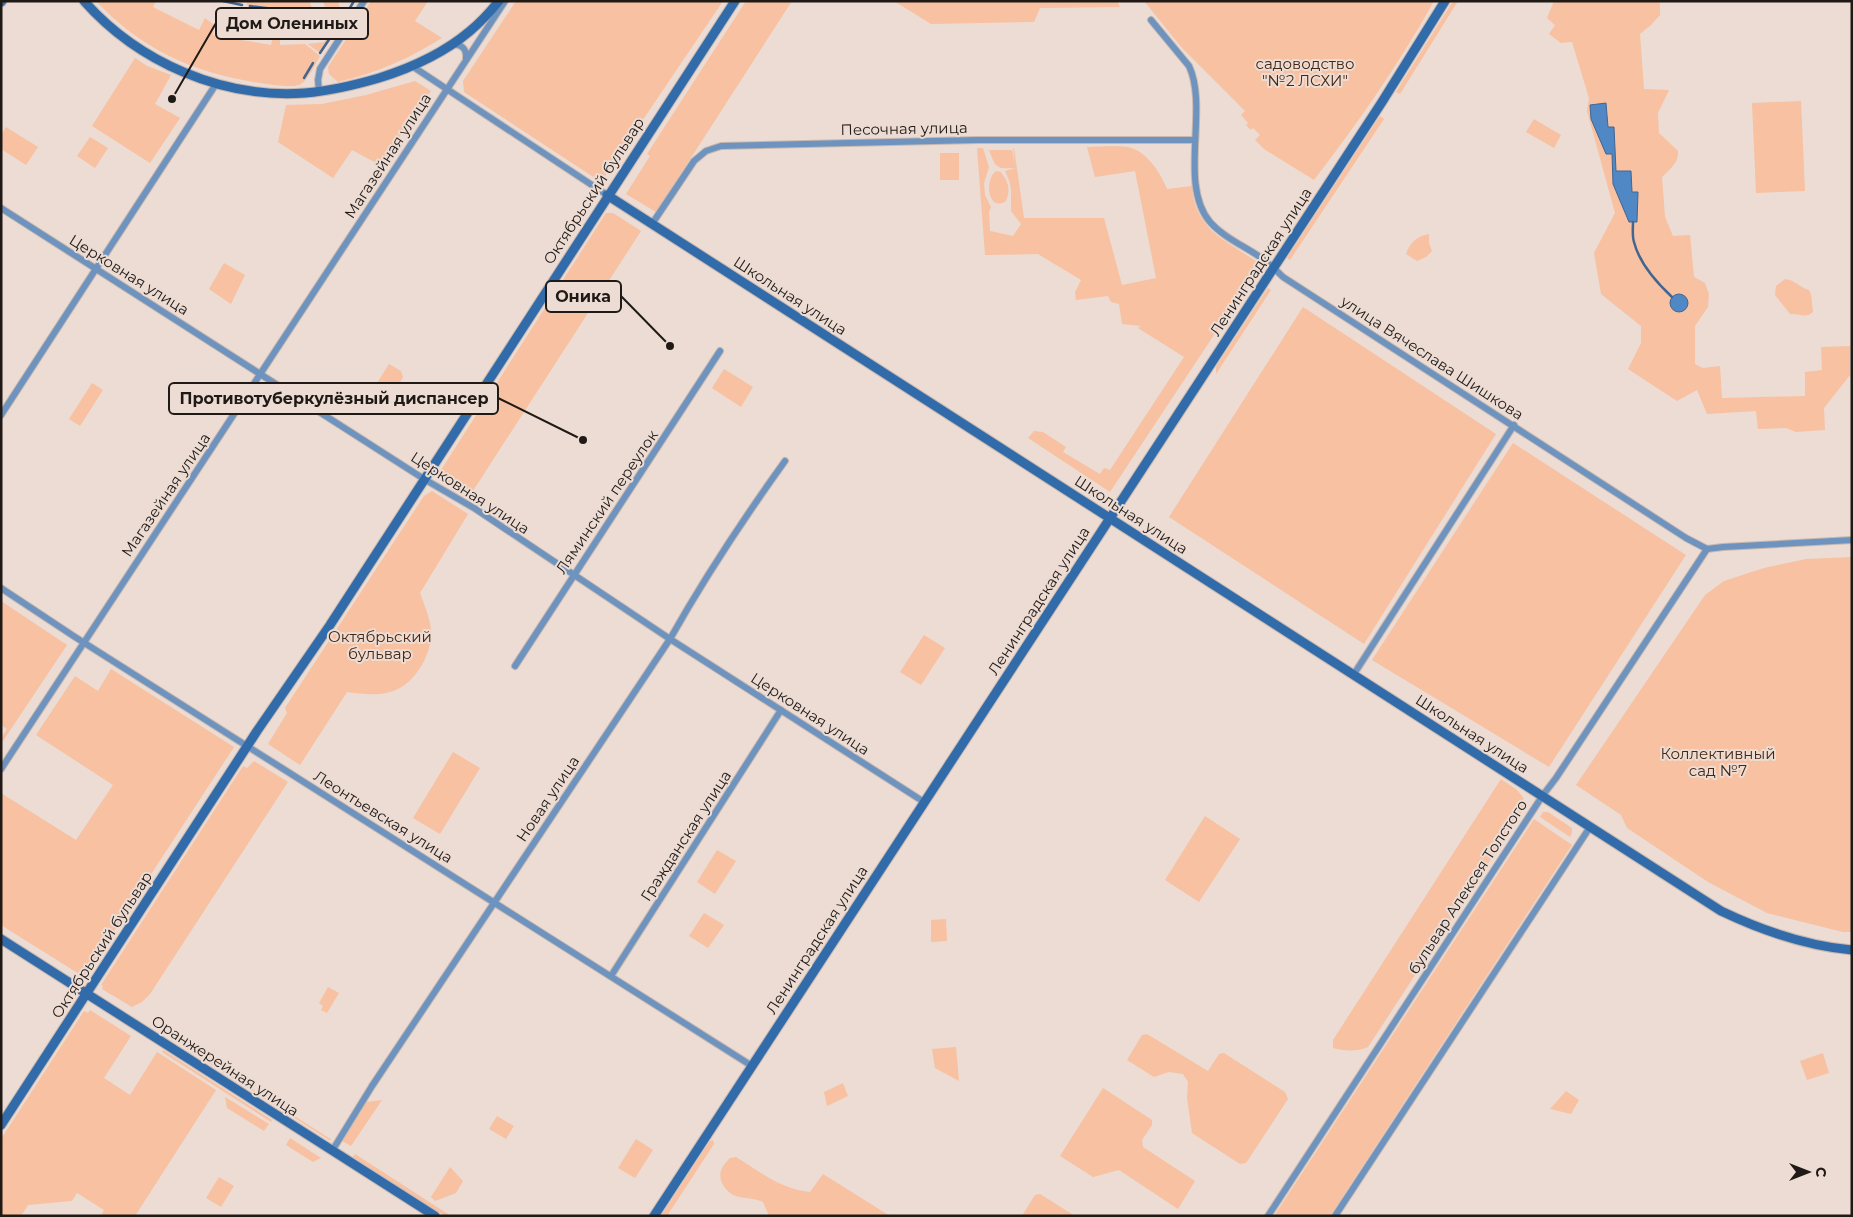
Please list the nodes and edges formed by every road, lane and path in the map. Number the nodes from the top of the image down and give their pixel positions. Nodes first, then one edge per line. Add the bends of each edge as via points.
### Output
1 (84, 1) edge
2 (364, 1) edge
3 (499, 1) edge
4 (505, 1) edge
5 (735, 1) edge
6 (1445, 1) edge
7 (1151, 20) dead end
8 (451, 44) junction
9 (466, 59) junction
10 (412, 66) junction
11 (216, 84) junction
12 (446, 90) junction
13 (319, 91) junction
14 (1195, 140) junction
15 (607, 195) junction
16 (1, 208) edge
17 (652, 224) junction
18 (1274, 268) junction
19 (96, 269) junction
20 (720, 351) dead end
21 (261, 374) junction
22 (1, 415) edge
23 (1514, 425) junction
24 (785, 461) dead end
25 (424, 479) junction
26 (1110, 518) junction
27 (1852, 540) edge
28 (1707, 550) junction
29 (574, 574) junction
30 (1, 588) edge
31 (670, 639) junction
32 (84, 642) junction
33 (515, 666) dead end
34 (1354, 674) junction
35 (782, 710) junction
36 (247, 746) junction
37 (1, 769) edge
38 (1543, 795) junction
39 (924, 802) junction
40 (1590, 827) junction
41 (494, 902) junction
42 (1, 939) edge
43 (1852, 950) edge
44 (611, 976) junction
45 (86, 993) junction
46 (752, 1066) junction
47 (1, 1124) edge
48 (332, 1151) junction
49 (435, 1216) edge
50 (654, 1216) edge
51 (1268, 1216) edge
52 (1335, 1216) edge

1 - 11 street via 136,47 161,62
2 - 13 street via 320,69
3 - 8 street via 469,32
4 - 9 street, Магазейная улица
5 - 15 street, Октябрьский бульвар
6 - 18 street, Ленинградская улица
7 - 14 street, улица Вячеслава Шишкова via 1193,73
8 - 9 street via 463,47
8 - 10 street
9 - 12 street, Магазейная улица
10 - 12 street, Школьная улица
10 - 13 street via 363,83
11 - 13 street via 284,93
11 - 19 street
12 - 15 street, Школьная улица
12 - 21 street, Магазейная улица
14 - 17 street, Песочная улица via 962,140 721,146 706,151 694,161
14 - 18 street, улица Вячеслава Шишкова via 1198,196 1202,210 1222,233
15 - 17 street, Школьная улица
15 - 25 street, Октябрьский бульвар
16 - 19 street, Церковная улица
17 - 26 street, Школьная улица
18 - 23 street, улица Вячеслава Шишкова via 1283,277
18 - 26 street, Ленинградская улица
19 - 21 street, Церковная улица
19 - 22 street
20 - 29 street, Ляминский переулок
21 - 25 street, Церковная улица
21 - 32 street, Магазейная улица
23 - 28 street, улица Вячеслава Шишкова via 1625,500
23 - 34 street
24 - 31 street, Новая улица
25 - 29 street, Церковная улица
25 - 36 street, Октябрьский бульвар
26 - 34 street, Школьная улица
26 - 39 street, Ленинградская улица
27 - 28 street via 1723,546
28 - 38 street, бульвар Алексея Толстого
29 - 31 street, Церковная улица
29 - 33 street, Ляминский переулок
30 - 32 street, Леонтьевская улица
31 - 35 street, Церковная улица
31 - 41 street, Новая улица
32 - 36 street, Леонтьевская улица
32 - 37 street, Магазейная улица
34 - 38 street, Школьная улица
35 - 39 street, Церковная улица
35 - 44 street, Гражданская улица
36 - 41 street, Леонтьевская улица
36 - 45 street, Октябрьский бульвар
38 - 40 street, Школьная улица
38 - 51 street, бульвар Алексея Толстого
39 - 46 street, Ленинградская улица
40 - 43 street, Школьная улица via 1721,911 1744,922 1788,938
40 - 52 street
41 - 44 street, Леонтьевская улица
41 - 48 street, Новая улица
42 - 45 street, Оранжерейная улица
44 - 46 street, Леонтьевская улица
45 - 47 street, Октябрьский бульвар
45 - 48 street, Оранжерейная улица
46 - 50 street, Ленинградская улица
48 - 49 street, Оранжерейная улица

